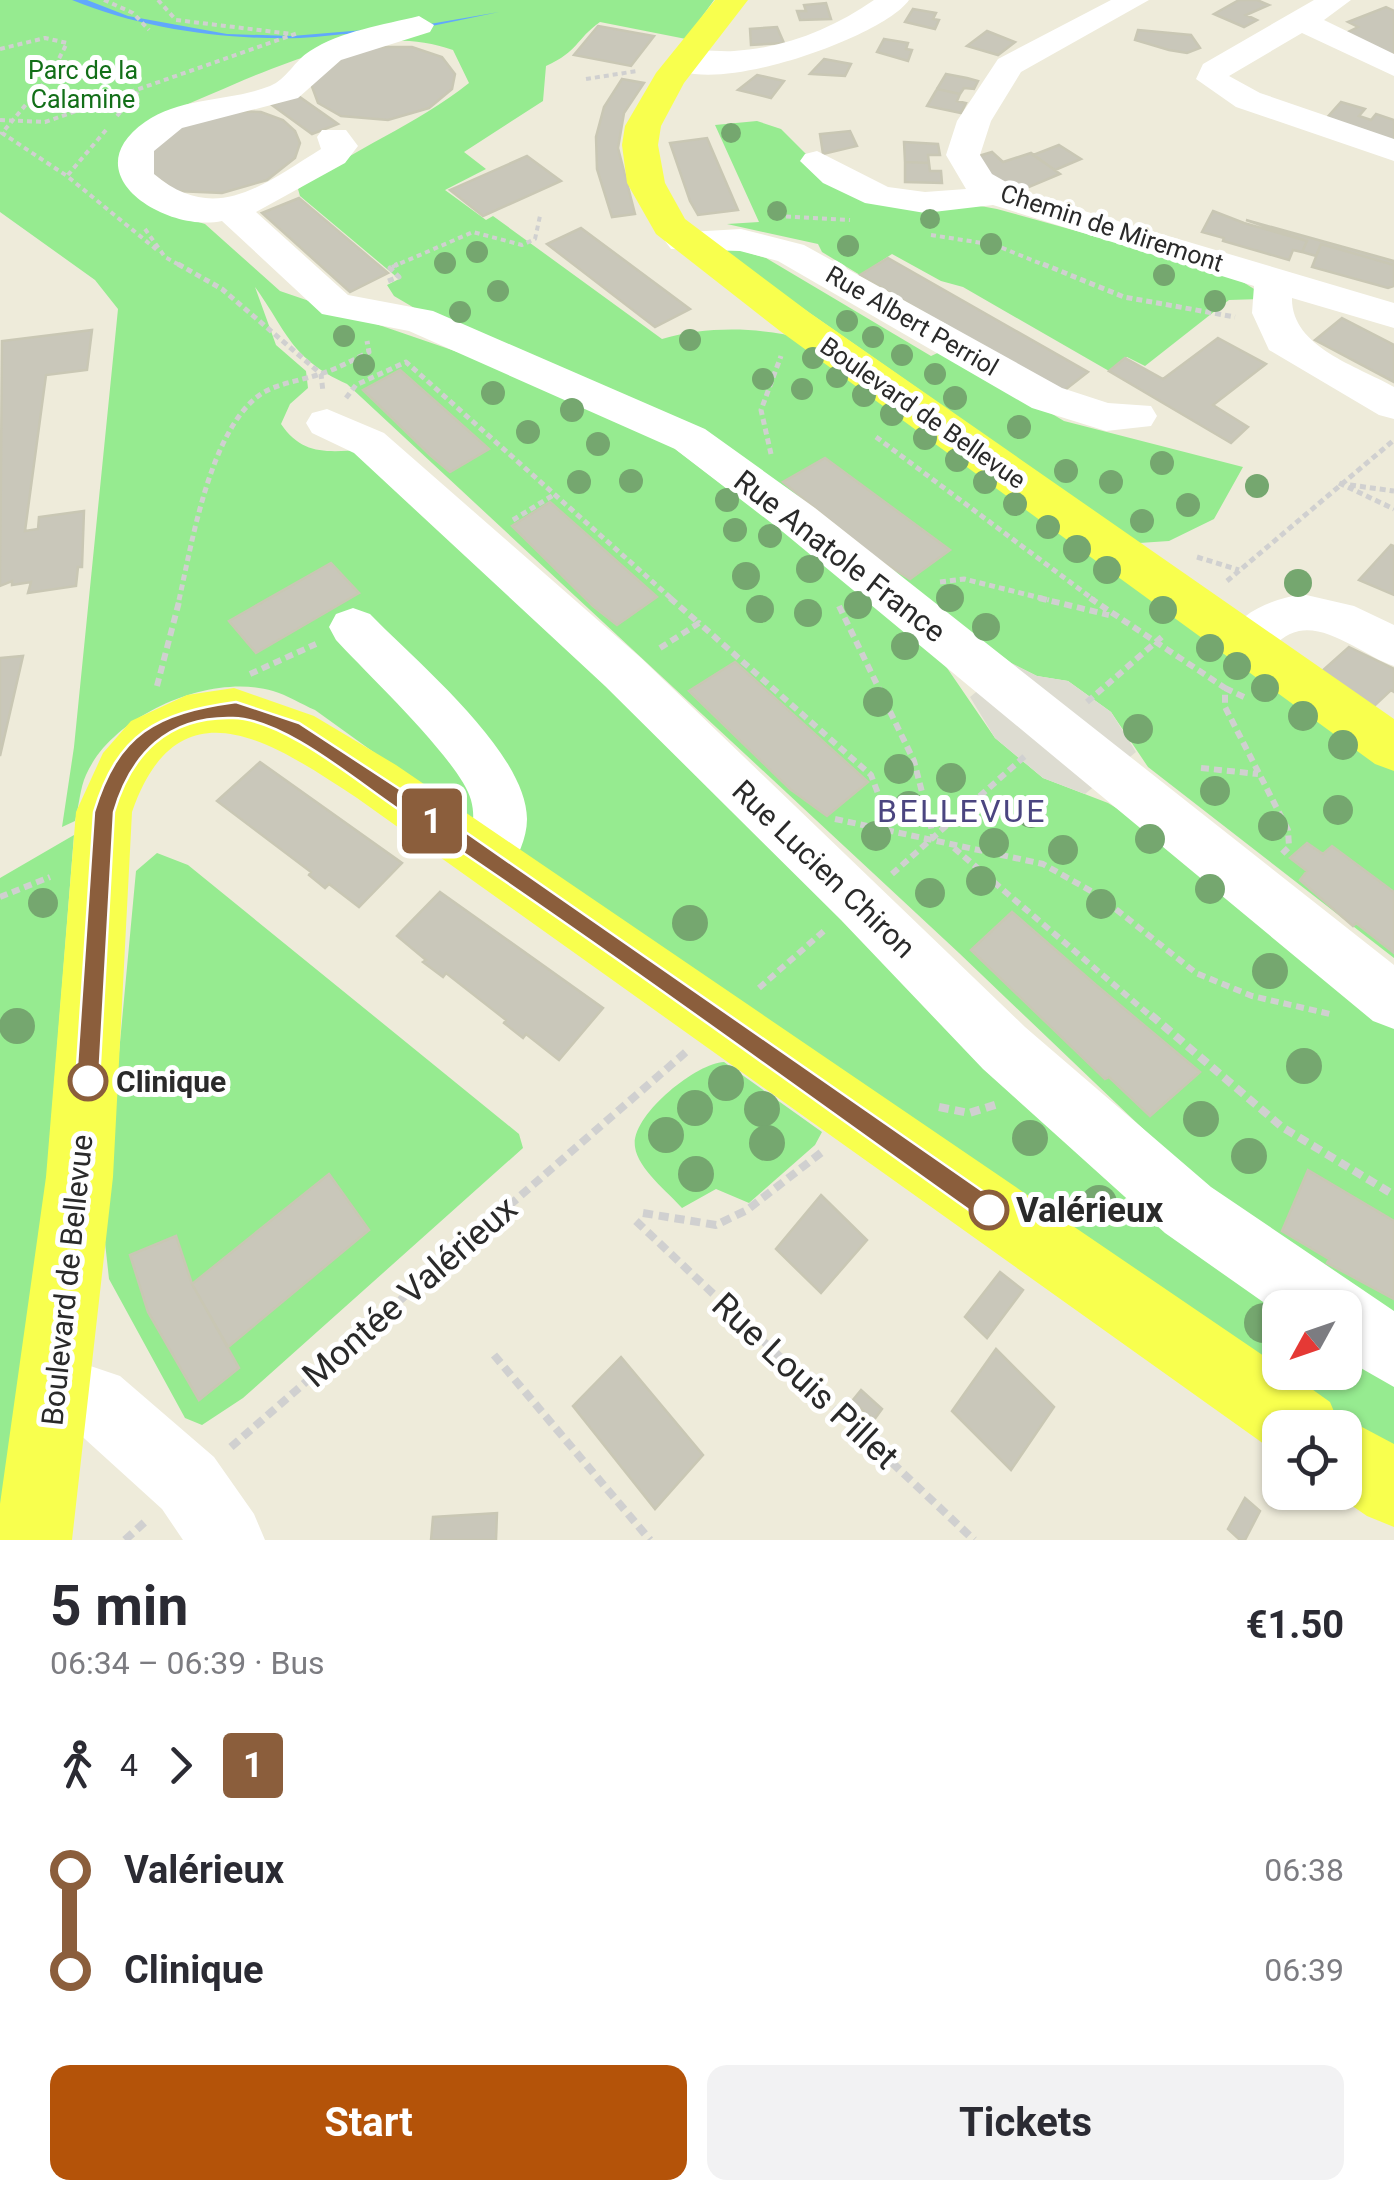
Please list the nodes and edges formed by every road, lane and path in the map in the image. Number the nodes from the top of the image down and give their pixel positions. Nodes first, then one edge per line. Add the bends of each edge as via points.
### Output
1 (104, 0) edge
2 (158, 0) edge
3 (732, 0) edge
4 (894, 0) edge
5 (1134, 0) edge
6 (1336, 0) edge
7 (1298, 19) junction
8 (419, 25) dead end
9 (149, 30) dead end
10 (0, 49) edge
11 (683, 61) junction
12 (1394, 66) edge
13 (634, 71) dead end
14 (586, 79) dead end
15 (0, 120) edge
16 (10, 123) junction
17 (334, 137) dead end
18 (1394, 151) edge
19 (817, 161) dead end
20 (67, 176) dead end
21 (996, 193) junction
22 (233, 212) junction
23 (540, 216) dead end
24 (764, 219) dead end
25 (858, 221) dead end
26 (922, 234) dead end
27 (684, 240) junction
28 (386, 282) dead end
29 (1273, 296) junction
30 (248, 310) dead end
31 (1394, 316) edge
32 (356, 332) dead end
33 (324, 398) junction
34 (1394, 406) edge
35 (1136, 416) dead end
36 (876, 437) dead end
37 (1394, 440) edge
38 (1339, 484) junction
39 (1394, 491) edge
40 (1394, 509) edge
41 (1253, 558) dead end
42 (883, 590) junction
43 (1198, 606) junction
44 (1114, 616) junction
45 (699, 623) junction
46 (354, 627) dead end
47 (1248, 642) junction
48 (1155, 643) junction
49 (1394, 647) edge
50 (623, 672) junction
51 (1096, 693) dead end
52 (152, 734) junction
53 (1394, 748) edge
54 (1022, 758) dead end
55 (1201, 768) dead end
56 (1258, 774) junction
57 (764, 811) junction
58 (890, 824) junction
59 (934, 840) junction
60 (950, 844) junction
61 (488, 860) junction
62 (894, 873) dead end
63 (1252, 889) junction
64 (832, 924) dead end
65 (752, 994) dead end
66 (1394, 1000) edge
67 (1339, 1015) dead end
68 (696, 1044) dead end
69 (1010, 1094) dead end
70 (952, 1113) dead end
71 (858, 1119) junction
72 (1394, 1195) edge
73 (1304, 1290) edge
74 (1362, 1330) edge
75 (1394, 1352) edge
76 (494, 1355) dead end
77 (58, 1390) junction
78 (1278, 1410) edge
79 (1362, 1468) edge
80 (188, 1484) junction
81 (1394, 1490) edge
82 (33, 1540) edge
83 (125, 1540) edge
84 (228, 1540) edge
85 (650, 1540) edge
86 (974, 1540) edge

1 - 9 path via 133,12
2 - 16 path via 176,20 294,34 45,122
3 - 11 main road, Boulevard de Bellevue
4 - 11 street via 834,38 796,52 741,62
5 - 21 street, Chemin de Miremont via 1009,66 974,121 963,155 978,181
6 - 7 street
7 - 12 street
7 - 18 street via 1214,71 1212,80 1248,100
8 - 22 street via 337,49 291,89 179,118 140,146 135,172 144,185 176,205
10 - 16 path via 46,38 66,42 50,76
11 - 27 main road, Boulevard de Bellevue via 648,110 640,146 646,183
13 - 14 path
15 - 16 path
16 - 20 path via 2,133
17 - 22 street via 340,146 333,156
19 - 21 street via 856,189 884,198
21 - 29 street, Chemin de Miremont
22 - 42 street, Rue Anatole France via 336,305 419,320 690,439
23 - 28 path via 535,240 522,245 473,232 390,268 398,276
24 - 25 path
26 - 29 path via 995,246 1172,309 1231,318
27 - 35 street, Rue Albert Perriol via 740,240 791,252 1047,398 1106,417
27 - 43 main road, Boulevard de Bellevue
29 - 31 street, Chemin de Miremont
29 - 34 street via 1283,342
30 - 33 path
32 - 33 path via 370,352
33 - 45 path via 406,362
33 - 50 street, Rue Lucien Chiron
33 - 52 path via 282,383 258,396 234,422 144,722
36 - 44 path
37 - 38 path
38 - 39 path
38 - 40 path
38 - 41 path
42 - 44 path via 964,579
42 - 63 street, Rue Anatole France
43 - 47 main road, Boulevard de Bellevue
43 - 48 path
44 - 48 path
45 - 50 path
45 - 58 path via 870,775
46 - 61 street via 496,791 502,835
47 - 49 street via 1276,620 1311,610
47 - 53 main road, Boulevard de Bellevue
48 - 51 path
48 - 56 path via 1225,688 1226,707
50 - 57 street, Rue Lucien Chiron
52 - 61 main road, Boulevard de Bellevue via 191,716 256,714 292,728
52 - 77 main road, Boulevard de Bellevue via 116,774 104,812 80,1194
54 - 59 path
55 - 56 path
56 - 63 path via 1280,811 1289,846
57 - 58 path
57 - 73 street, Rue Lucien Chiron via 1004,1048 1174,1198
58 - 59 path
59 - 60 path
59 - 62 path
60 - 67 path via 1042,864 1210,980
60 - 72 path via 1282,1127
61 - 71 main road, Boulevard de Bellevue
63 - 66 street, Rue Anatole France
64 - 65 path
68 - 80 path, Montée Valérieux
69 - 70 path via 991,1110
71 - 78 main road, Boulevard de Bellevue
71 - 86 path, Rue Louis Pillet via 774,1191 716,1225 639,1217
74 - 75 street
76 - 85 path
77 - 80 street via 95,1401
77 - 82 main road, Boulevard de Bellevue
79 - 81 main road
80 - 83 path, Montée Valérieux
80 - 84 street

